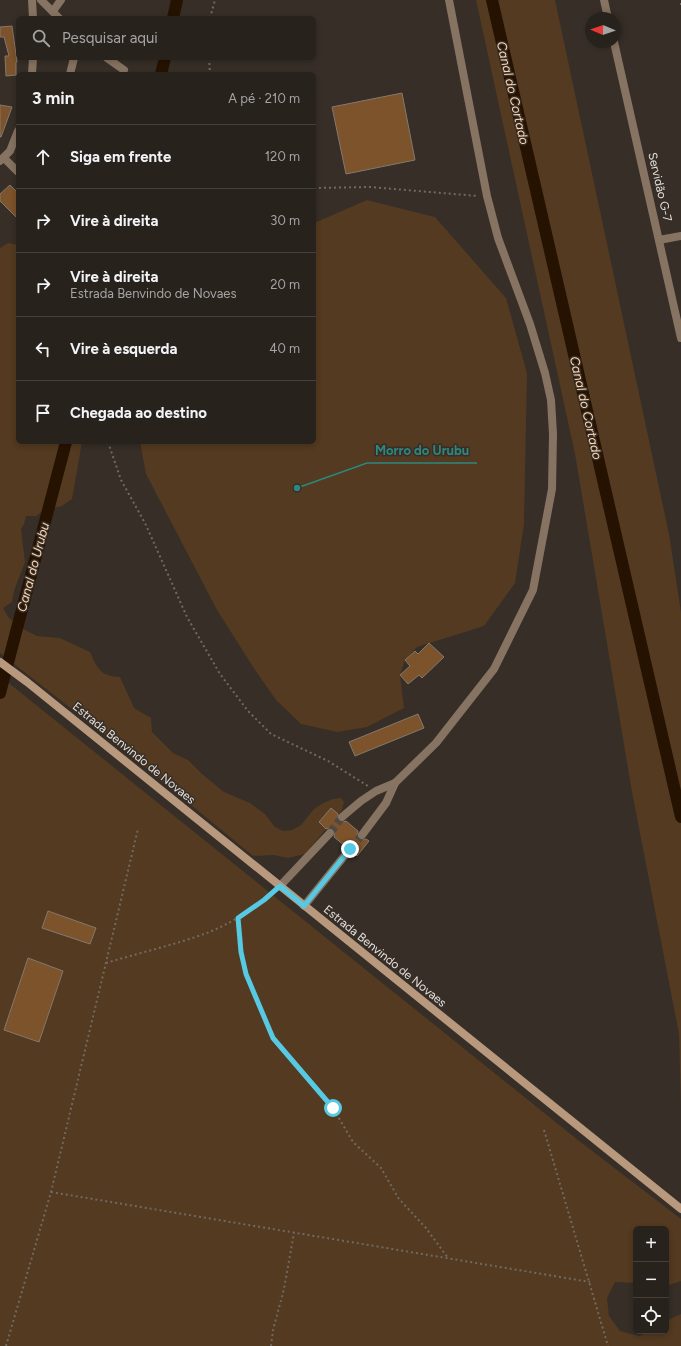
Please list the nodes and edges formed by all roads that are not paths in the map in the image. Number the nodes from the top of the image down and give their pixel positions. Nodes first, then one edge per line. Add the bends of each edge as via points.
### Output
1 (32, 0) edge
2 (41, 0) edge
3 (61, 0) edge
4 (449, 0) edge
5 (604, 0) edge
6 (53, 12) junction
7 (607, 12) edge
8 (33, 16) edge
9 (57, 16) edge
10 (615, 48) edge
11 (33, 60) edge
12 (74, 60) edge
13 (110, 60) edge
14 (124, 70) dead end
15 (32, 72) edge
16 (70, 72) edge
17 (16, 142) edge
18 (14, 152) edge
19 (2, 160) edge
20 (16, 170) edge
21 (681, 236) edge
22 (659, 240) junction
23 (681, 338) edge
24 (0, 662) edge
25 (395, 784) junction
26 (342, 818) tunnel mouth
27 (330, 833) tunnel mouth
28 (362, 834) tunnel mouth
29 (350, 849) tunnel mouth
30 (280, 886) junction
31 (304, 906) junction
32 (681, 1209) edge

1 - 8 street
2 - 6 street
3 - 6 street
4 - 25 street via 487,196 498,238 530,324 551,400 552,489 533,590 494,669 436,744
5 - 7 street
6 - 9 street
10 - 22 street, Servidão G-7
11 - 15 street
12 - 16 street
13 - 14 street
17 - 18 street
18 - 19 street
19 - 20 street
21 - 22 street
22 - 23 street, Servidão G-7
24 - 30 street, Estrada Benvindo de Novaes
25 - 26 street via 376,791
25 - 28 street via 386,803
27 - 30 street
29 - 31 street
30 - 31 street, Estrada Benvindo de Novaes
31 - 32 street, Estrada Benvindo de Novaes

